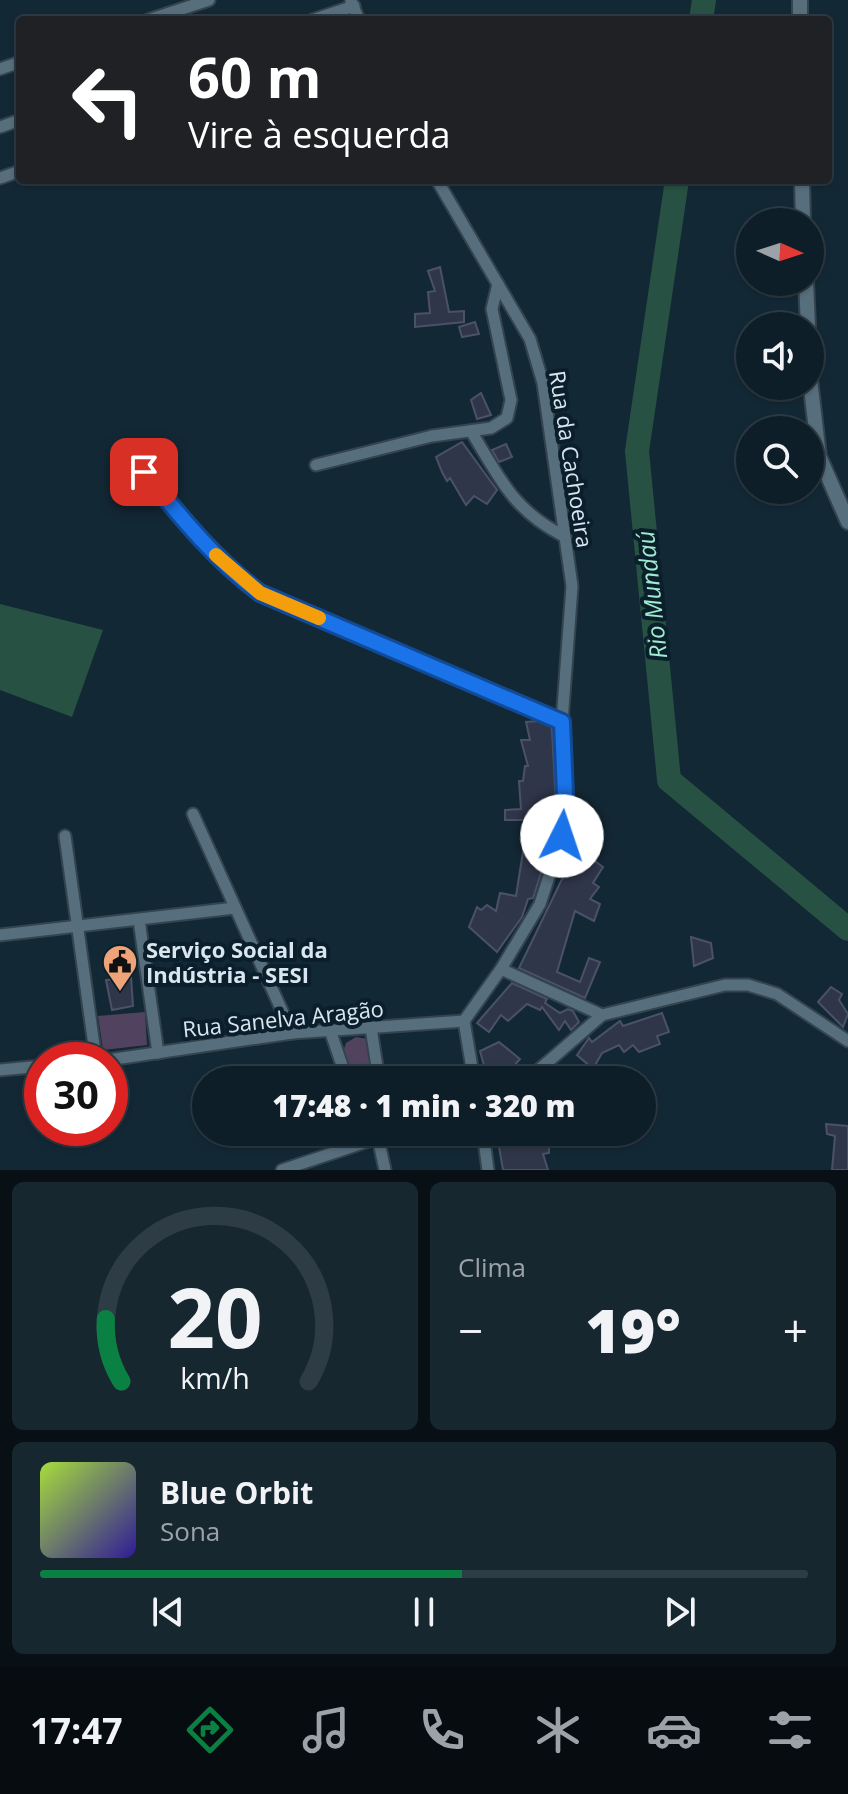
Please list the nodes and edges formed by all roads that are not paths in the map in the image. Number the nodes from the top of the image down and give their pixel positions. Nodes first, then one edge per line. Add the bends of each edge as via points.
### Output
1 (209, 0) edge
2 (352, 3) edge
3 (160, 16) edge
4 (321, 16) edge
5 (439, 184) edge
6 (802, 184) edge
7 (803, 208) edge
8 (498, 284) junction
9 (812, 400) edge
10 (471, 431) junction
11 (316, 465) dead end
12 (144, 472) dead end
13 (848, 522) edge
14 (562, 535) junction
15 (562, 722) junction
16 (193, 814) dead end
17 (65, 836) dead end
18 (235, 908) junction
19 (139, 920) junction
20 (77, 927) junction
21 (0, 935) edge
22 (501, 969) junction
23 (602, 1015) junction
24 (464, 1021) junction
25 (371, 1028) junction
26 (330, 1030) junction
27 (292, 1033) junction
28 (848, 1041) edge
29 (93, 1042) edge
30 (158, 1053) junction
31 (128, 1057) edge
32 (342, 1066) edge
33 (377, 1066) edge
34 (472, 1066) edge
35 (543, 1066) edge
36 (24, 1068) edge
37 (0, 1070) edge
38 (350, 1146) edge
39 (380, 1146) edge
40 (485, 1146) edge
41 (282, 1170) edge
42 (385, 1170) edge
43 (488, 1170) edge

1 - 3 street
2 - 4 street
5 - 8 street, Rua da Cachoeira
6 - 7 street
8 - 10 street via 492,309 510,411 491,428
8 - 14 street, Rua da Cachoeira via 530,339 543,383
9 - 13 street via 819,456
10 - 11 street
10 - 14 street via 529,516
12 - 15 street via 194,533 260,593
14 - 15 street, Rua da Cachoeira via 572,586
15 - 22 street, Rua da Cachoeira via 562,836 540,904
16 - 18 street
17 - 20 street
18 - 19 street
18 - 27 street
19 - 20 street
19 - 30 street
20 - 21 street
20 - 29 street
22 - 23 street
22 - 24 street, Rua da Cachoeira
23 - 28 street via 695,990 748,985 777,994
23 - 35 street
24 - 25 street, Rua Sanelva Aragão
24 - 34 street
25 - 26 street, Rua Sanelva Aragão
25 - 33 street
26 - 27 street, Rua Sanelva Aragão
26 - 32 street
27 - 30 street, Rua Sanelva Aragão
30 - 31 street, Rua Sanelva Aragão
36 - 37 street
38 - 41 street
39 - 42 street
40 - 43 street

